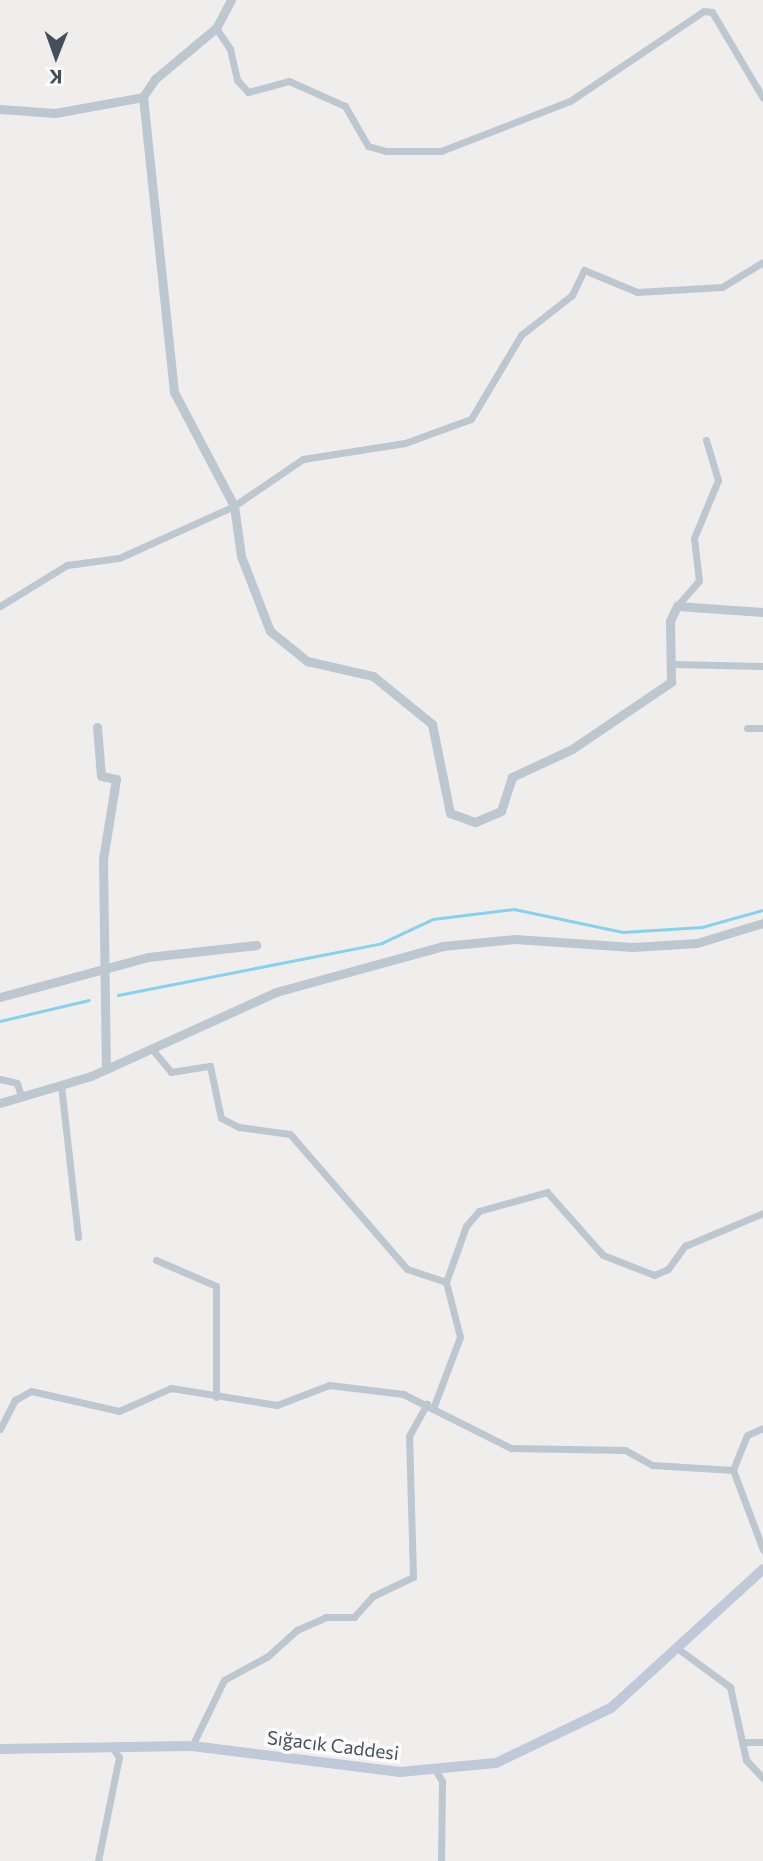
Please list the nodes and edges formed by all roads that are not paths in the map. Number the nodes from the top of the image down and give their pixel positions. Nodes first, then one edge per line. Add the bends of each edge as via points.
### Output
1 (231, 0) edge
2 (216, 28) junction
3 (143, 97) junction
4 (763, 98) edge
5 (0, 109) edge
6 (763, 262) edge
7 (706, 440) dead end
8 (234, 506) junction
9 (0, 606) edge
10 (677, 606) junction
11 (763, 612) edge
12 (673, 664) junction
13 (763, 666) edge
14 (97, 727) dead end
15 (747, 728) dead end
16 (763, 728) edge
17 (763, 923) edge
18 (256, 945) dead end
19 (102, 968) junction
20 (0, 997) edge
21 (150, 1048) junction
22 (106, 1069) junction
23 (0, 1079) edge
24 (61, 1085) junction
25 (21, 1096) junction
26 (0, 1103) edge
27 (763, 1213) edge
28 (78, 1237) dead end
29 (156, 1261) dead end
30 (446, 1283) junction
31 (216, 1397) junction
32 (430, 1405) junction
33 (763, 1427) edge
34 (0, 1429) edge
35 (733, 1470) junction
36 (763, 1550) edge
37 (763, 1569) edge
38 (677, 1648) junction
39 (744, 1742) junction
40 (763, 1742) edge
41 (192, 1746) junction
42 (112, 1747) junction
43 (0, 1749) edge
44 (436, 1770) junction
45 (763, 1777) edge
46 (98, 1861) edge
47 (441, 1861) edge

1 - 2 street
2 - 3 street via 155,79
2 - 4 street via 230,49 237,80 248,92 289,81 345,106 368,146 387,151 441,151 570,101 704,11 718,21
3 - 5 street via 55,113
3 - 8 street via 174,392
6 - 8 street via 722,287 637,292 584,270 572,295 521,335 471,419 405,443 303,459
7 - 10 street via 718,481 694,537 699,581
8 - 9 street via 119,558 66,565
8 - 12 street via 241,556 270,631 307,661 373,676 432,724 454,818 495,817 512,777 572,749 658,695 671,682
10 - 11 street
10 - 12 street via 670,621
12 - 13 street
14 - 19 street via 101,776 117,779 103,859
15 - 16 street
17 - 21 street via 697,943 620,946 515,939 443,946 276,992
18 - 19 street via 187,950
19 - 20 street
19 - 22 street
21 - 22 street
21 - 30 street via 171,1072 210,1066 221,1118 239,1127 290,1134 407,1269
22 - 24 street
23 - 25 street via 17,1083
24 - 25 street
24 - 28 street
25 - 26 street
27 - 30 street via 685,1246 662,1273 640,1273 585,1240 552,1194 530,1193 470,1218
29 - 31 street via 216,1286
30 - 32 street via 460,1337
31 - 32 street via 277,1405 329,1385 403,1394
31 - 34 street via 171,1388 119,1411 57,1392 23,1392
32 - 35 street via 511,1448 625,1450 652,1465
32 - 41 street via 409,1436 412,1577 373,1596 354,1617 326,1617 298,1630 224,1680
33 - 35 street via 747,1435
35 - 36 street
37 - 38 main road, Sığacık Caddesi
38 - 39 street via 730,1687
38 - 44 main road, Sığacık Caddesi via 611,1708 552,1741 496,1763
39 - 40 street
39 - 45 street via 746,1760
41 - 42 main road, Sığacık Caddesi
41 - 44 main road, Sığacık Caddesi via 355,1768
42 - 43 main road, Sığacık Caddesi
42 - 46 street via 118,1756
44 - 47 street via 442,1781

